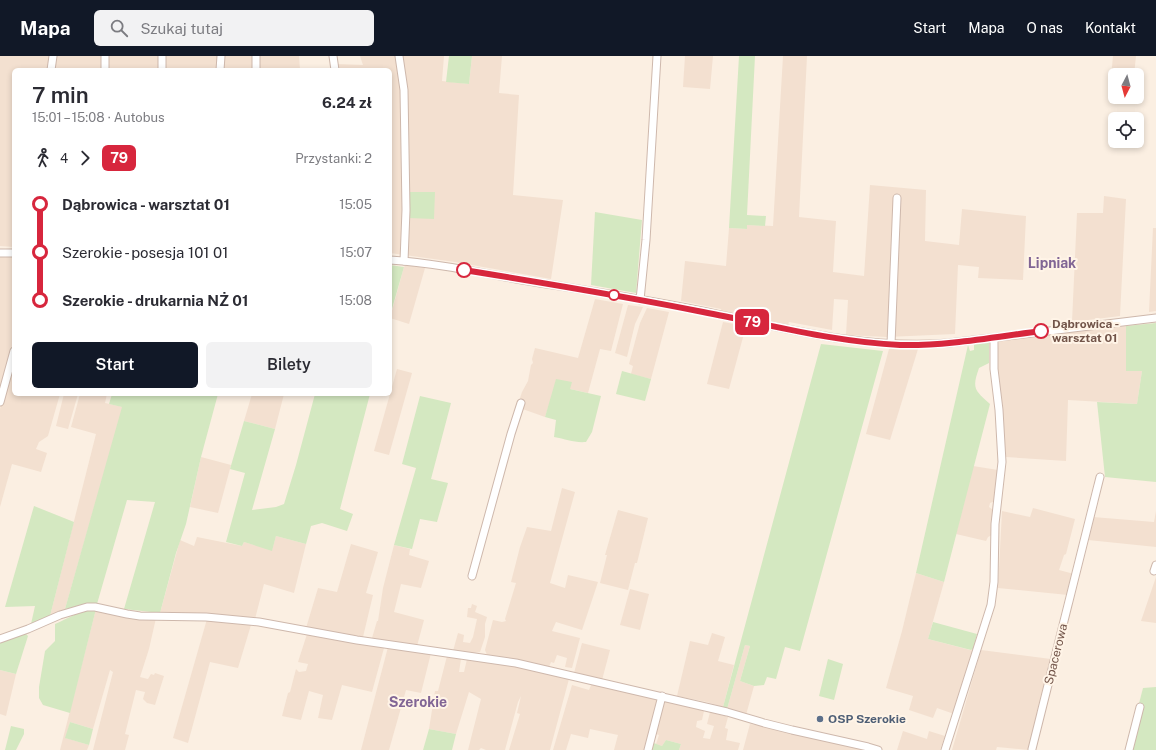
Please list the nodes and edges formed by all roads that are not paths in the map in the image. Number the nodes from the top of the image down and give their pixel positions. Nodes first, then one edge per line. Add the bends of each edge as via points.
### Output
1 (53, 56) edge
2 (105, 56) edge
3 (162, 56) edge
4 (220, 56) edge
5 (256, 56) edge
6 (333, 56) edge
7 (399, 56) edge
8 (656, 56) edge
9 (52, 68) edge
10 (105, 68) edge
11 (162, 68) edge
12 (220, 68) edge
13 (256, 68) edge
14 (335, 68) edge
15 (898, 198) dead end
16 (0, 253) edge
17 (12, 253) edge
18 (392, 260) edge
19 (404, 261) junction
20 (640, 300) junction
21 (1156, 318) edge
22 (994, 338) junction
23 (891, 344) junction
24 (12, 358) edge
25 (0, 402) edge
26 (521, 403) dead end
27 (1100, 478) dead end
28 (472, 576) dead end
29 (0, 639) edge
30 (662, 696) junction
31 (1140, 707) dead end
32 (1032, 749) edge
33 (648, 750) edge
34 (878, 750) edge
35 (945, 750) edge
36 (1129, 750) edge

1 - 9 street
2 - 10 street
3 - 11 street
4 - 12 street
5 - 13 street
6 - 14 street
7 - 19 street via 404,90
8 - 20 street
15 - 23 street
16 - 17 street
18 - 19 street
19 - 20 street
20 - 23 street via 802,333
21 - 22 street
22 - 23 street via 937,344
22 - 35 street via 1002,462 995,524 994,590
24 - 25 street
26 - 28 street
27 - 32 street, Spacerowa
29 - 30 street via 87,607 140,616 206,616 259,622 357,640 516,663
30 - 33 street
30 - 34 street
31 - 36 street

